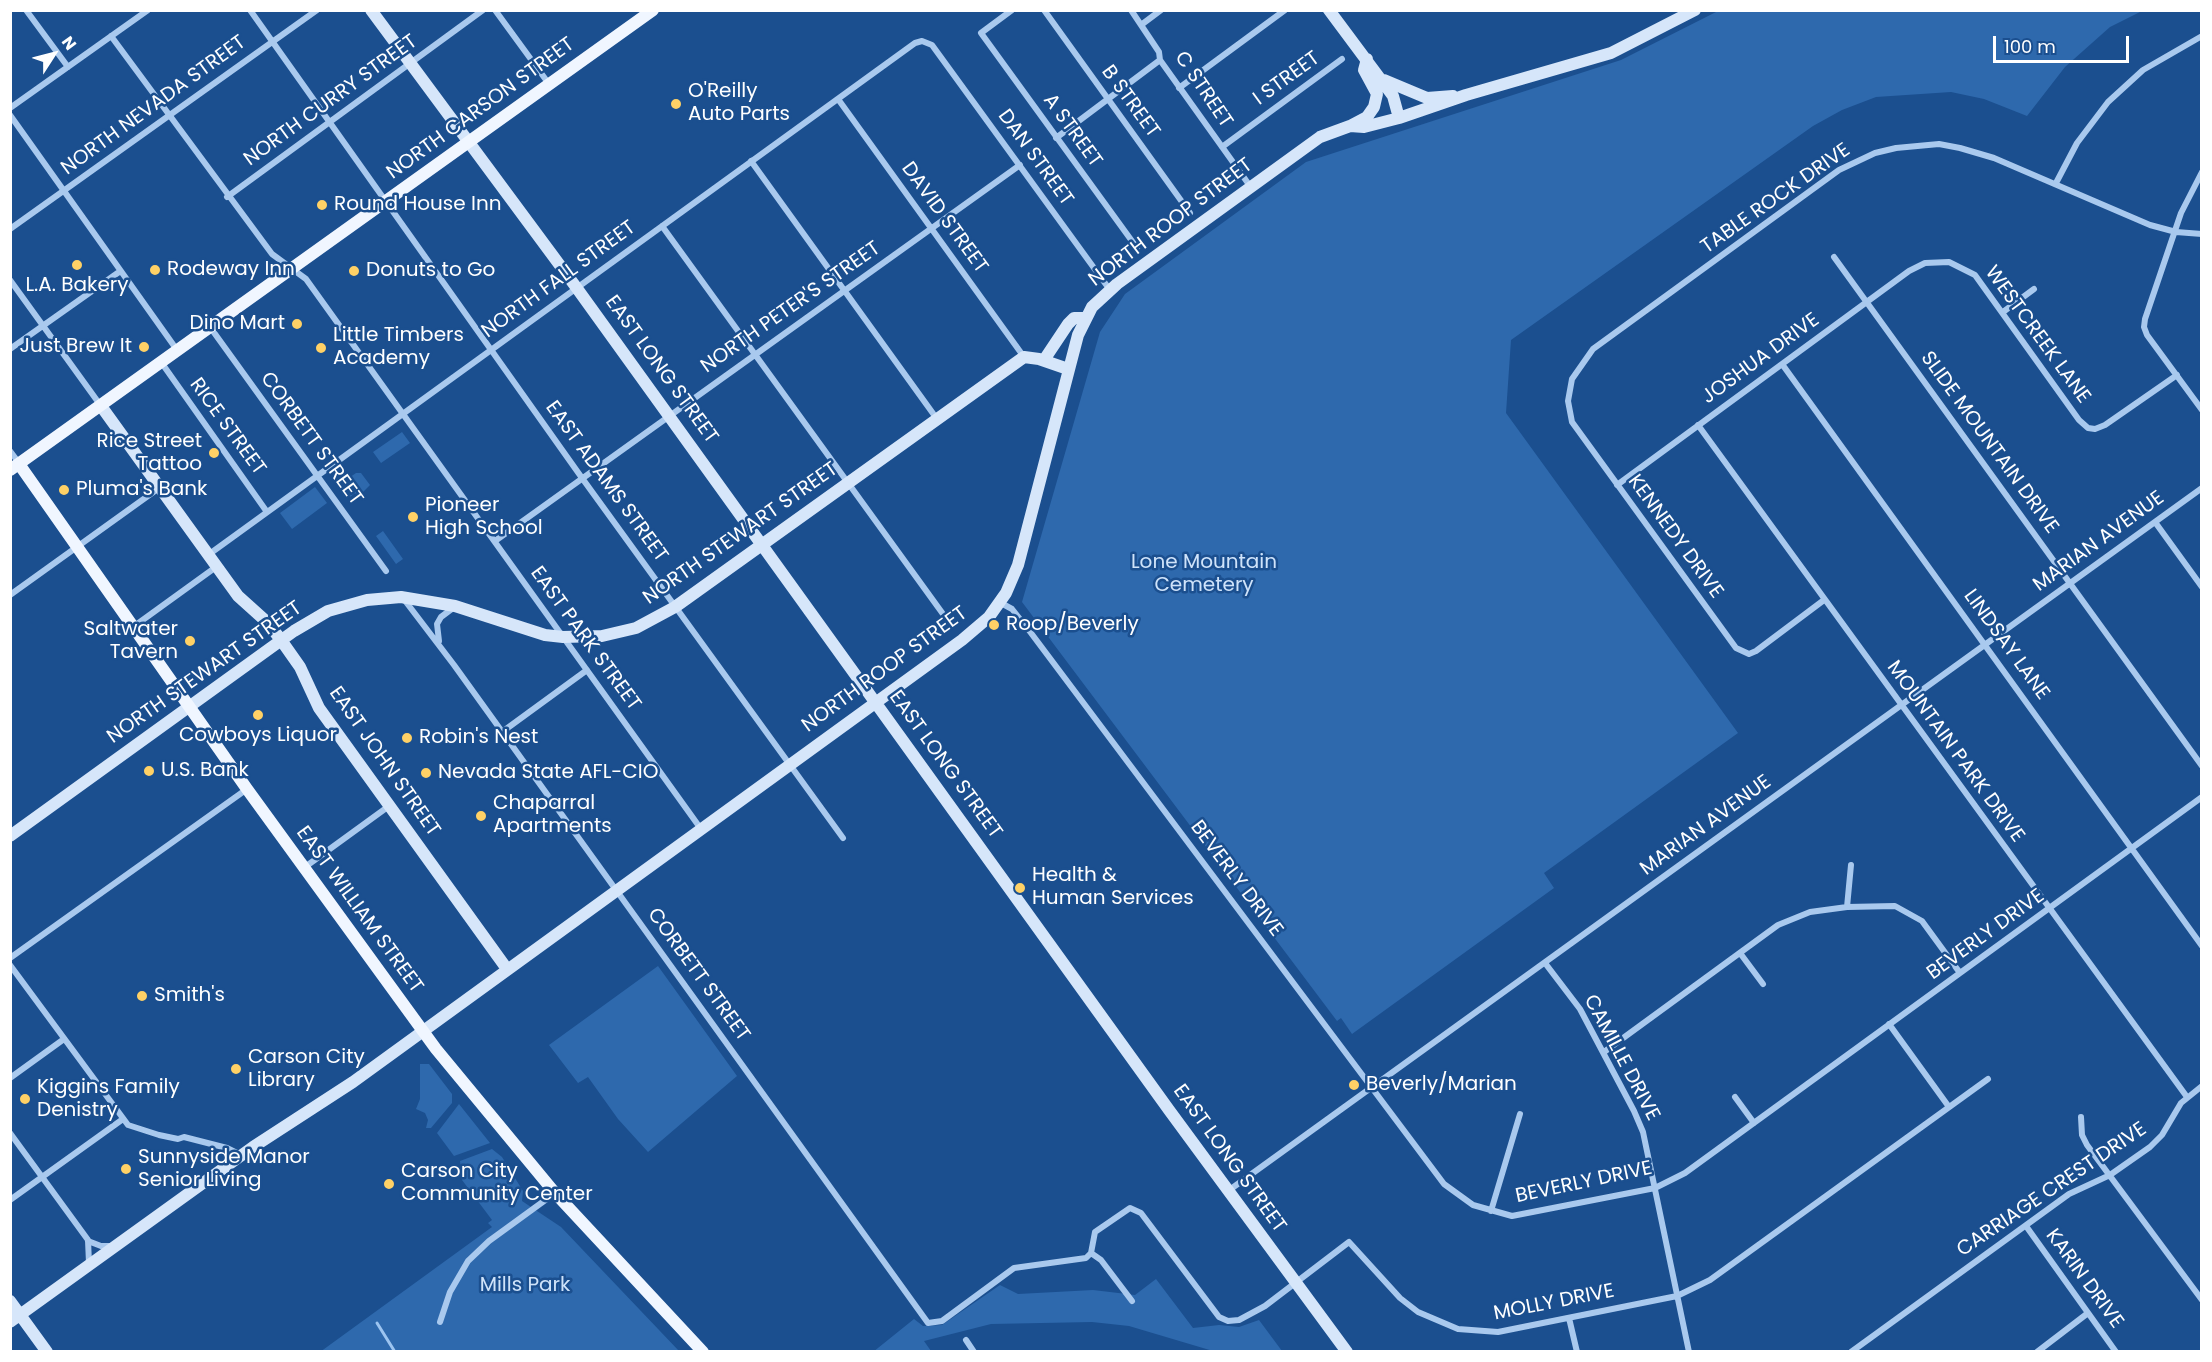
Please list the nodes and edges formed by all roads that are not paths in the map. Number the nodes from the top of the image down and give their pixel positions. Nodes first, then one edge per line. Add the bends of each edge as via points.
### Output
1 (26, 10) edge
2 (148, 10) edge
3 (250, 10) edge
4 (317, 10) edge
5 (372, 10) edge
6 (483, 10) edge
7 (495, 10) edge
8 (653, 10) edge
9 (1012, 10) edge
10 (1044, 10) edge
11 (1131, 10) edge
12 (1161, 10) edge
13 (1285, 10) edge
14 (1329, 10) edge
15 (1695, 10) edge
16 (1141, 25) junction
17 (111, 36) junction
18 (2202, 36) edge
19 (272, 42) junction
20 (932, 45) joint
21 (1342, 59) dead end
22 (1367, 59) junction
23 (1160, 60) junction
24 (410, 63) junction
25 (68, 67) junction
26 (1380, 77) junction
27 (550, 84) junction
28 (1179, 88) junction
29 (1466, 95) junction
30 (838, 99) junction
31 (1108, 99) junction
32 (10, 108) edge
33 (10, 115) edge
34 (169, 116) junction
35 (1399, 118) junction
36 (331, 123) junction
37 (1350, 126) junction
38 (1056, 138) junction
39 (469, 142) junction
40 (1222, 147) junction
41 (751, 161) junction
42 (1020, 165) junction
43 (2202, 172) edge
44 (2056, 183) junction
45 (1250, 186) junction
46 (63, 192) junction
47 (227, 197) junction
48 (386, 202) junction
49 (1190, 213) dead end
50 (662, 226) junction
51 (932, 228) junction
52 (10, 229) edge
53 (2176, 232) junction
54 (2202, 234) edge
55 (1137, 248) dead end
56 (1834, 257) dead end
57 (1925, 263) joint
58 (292, 268) junction
59 (119, 272) junction
60 (10, 280) edge
61 (576, 287) junction
62 (2034, 289) dead end
63 (844, 290) junction
64 (1110, 291) junction
65 (1867, 303) junction
66 (2003, 312) junction
67 (1085, 318) junction
68 (42, 325) junction
69 (210, 327) junction
70 (10, 348) edge
71 (1593, 349) joint
72 (177, 350) junction
73 (491, 350) junction
74 (755, 354) junction
75 (1024, 357) junction
76 (1044, 360) junction
77 (161, 362) junction
78 (1782, 364) junction
79 (1068, 369) junction
80 (2176, 375) junction
81 (101, 405) junction
82 (2202, 410) edge
83 (404, 415) junction
84 (669, 415) junction
85 (937, 419) junction
86 (1698, 425) junction
87 (10, 451) edge
88 (15, 467) edge
89 (318, 476) junction
90 (582, 478) junction
91 (848, 483) junction
92 (1617, 485) junction
93 (159, 488) junction
94 (2202, 488) edge
95 (267, 512) junction
96 (2155, 522) junction
97 (495, 541) junction
98 (762, 545) junction
99 (77, 547) junction
100 (208, 555) junction
101 (216, 567) junction
102 (386, 571) dead end
103 (2070, 582) junction
104 (2202, 587) edge
105 (10, 595) edge
106 (402, 597) junction
107 (1824, 600) junction
108 (1000, 603) junction
109 (454, 606) junction
110 (675, 607) junction
111 (943, 614) dead end
112 (133, 627) junction
113 (563, 637) junction
114 (281, 640) junction
115 (1985, 645) junction
116 (441, 647) junction
117 (587, 670) junction
118 (875, 702) junction
119 (1900, 706) junction
120 (189, 708) junction
121 (502, 732) junction
122 (789, 764) junction
123 (2202, 766) edge
124 (247, 789) junction
125 (2202, 797) edge
126 (389, 806) junction
127 (701, 829) junction
128 (10, 836) edge
129 (843, 838) dead end
130 (2131, 848) junction
131 (1851, 865) dead end
132 (305, 867) junction
133 (616, 890) junction
134 (1847, 907) junction
135 (2049, 910) junction
136 (2202, 946) edge
137 (1740, 953) junction
138 (10, 958) edge
139 (1545, 963) junction
140 (10, 965) edge
141 (507, 969) junction
142 (1960, 973) junction
143 (1763, 984) dead end
144 (1889, 1024) junction
145 (422, 1030) junction
146 (64, 1039) junction
147 (1604, 1052) junction
148 (10, 1078) edge
149 (1988, 1078) dead end
150 (2202, 1086) edge
151 (1371, 1089) junction
152 (1735, 1097) dead end
153 (2187, 1097) junction
154 (1949, 1107) junction
155 (1520, 1114) dead end
156 (2081, 1117) dead end
157 (123, 1119) junction
158 (1754, 1123) junction
159 (10, 1133) edge
160 (241, 1155) junction
161 (2110, 1175) junction
162 (42, 1177) junction
163 (1655, 1188) junction
164 (1228, 1191) junction
165 (555, 1193) junction
166 (10, 1200) edge
167 (1491, 1211) junction
168 (2026, 1226) junction
169 (88, 1240) junction
170 (118, 1245) junction
171 (1091, 1253) junction
172 (87, 1267) junction
173 (1296, 1283) junction
174 (1677, 1296) junction
175 (2202, 1300) edge
176 (10, 1301) edge
177 (1132, 1301) dead end
178 (2088, 1313) junction
179 (16, 1318) edge
180 (1569, 1318) junction
181 (440, 1322) dead end
182 (966, 1340) dead end
183 (47, 1352) edge
184 (703, 1352) edge
185 (974, 1352) edge
186 (1347, 1352) edge
187 (1577, 1352) edge
188 (1689, 1352) edge
189 (1851, 1352) edge
190 (2037, 1352) edge
191 (2116, 1352) edge

1 - 25 street
2 - 17 street
3 - 19 street, EAST ADAMS STREET
4 - 19 street, NORTH NEVADA STREET
5 - 24 street, EAST LONG STREET
6 - 24 street, NORTH CURRY STREET
7 - 27 street
8 - 27 main road, NORTH CARSON STREET
9 - 38 street, A STREET via 981,33
10 - 31 street, B STREET
11 - 16 street, C STREET
12 - 16 street
13 - 28 street
14 - 22 street
15 - 29 street, NORTH ROOP STREET via 1611,54
16 - 23 street, C STREET
17 - 25 street
17 - 34 street, EAST PARK STREET
18 - 44 street via 2143,70 2108,102 2077,143
19 - 34 street, NORTH NEVADA STREET
19 - 36 street, EAST ADAMS STREET
20 - 30 street, NORTH FALL STREET via 915,43
20 - 42 street, DAN STREET
21 - 40 street, I STREET
22 - 26 street
22 - 37 street via 1364,70 1377,94 1374,107 1367,117
23 - 28 street, C STREET
23 - 31 street
24 - 36 street, NORTH CURRY STREET
24 - 39 street, EAST LONG STREET
25 - 32 street
26 - 29 street via 1427,98
26 - 35 street via 1393,96
27 - 39 main road, NORTH CARSON STREET
28 - 40 street, C STREET
29 - 35 street, NORTH ROOP STREET
30 - 41 street, NORTH FALL STREET
30 - 51 street, DAVID STREET
31 - 38 street
31 - 49 street, B STREET
33 - 46 street
34 - 46 street, NORTH NEVADA STREET
34 - 47 street, EAST PARK STREET
35 - 37 street, NORTH ROOP STREET via 1364,127
36 - 47 street, NORTH CURRY STREET
36 - 48 street, EAST ADAMS STREET
37 - 45 street, NORTH ROOP STREET via 1320,137
38 - 55 street, A STREET
39 - 48 main road, NORTH CARSON STREET
39 - 61 street, EAST LONG STREET
40 - 45 street, C STREET
41 - 50 street, NORTH FALL STREET
41 - 63 street
42 - 51 street, NORTH PETER'S STREET
42 - 64 street, DAN STREET
43 - 53 street via 2189,193
44 - 53 street, TABLE ROCK DRIVE via 2136,219
44 - 71 street, TABLE ROCK DRIVE via 1960,148 1916,145 1875,153 1839,171
45 - 64 street, NORTH ROOP STREET
46 - 52 street, NORTH NEVADA STREET
46 - 59 street
47 - 58 street, EAST PARK STREET via 272,254
48 - 58 main road, NORTH CARSON STREET
48 - 73 street, EAST ADAMS STREET
50 - 61 street, NORTH FALL STREET
50 - 74 street
51 - 63 street, NORTH PETER'S STREET
51 - 75 street, DAVID STREET
53 - 54 street, TABLE ROCK DRIVE
53 - 80 street via 2145,319 2146,335
56 - 65 street, SLIDE MOUNTAIN DRIVE
57 - 65 street, JOSHUA DRIVE
57 - 66 street, WESTCREEK LANE via 1949,262 1969,271
58 - 69 main road, NORTH CARSON STREET
58 - 83 street, EAST PARK STREET via 307,280
59 - 68 street
59 - 72 street
60 - 68 street
61 - 73 street, NORTH FALL STREET
61 - 84 street, EAST LONG STREET
62 - 66 street
63 - 74 street, NORTH PETER'S STREET
63 - 85 street
64 - 67 street, NORTH ROOP STREET
65 - 78 street, JOSHUA DRIVE
65 - 103 street, SLIDE MOUNTAIN DRIVE
66 - 80 street, WESTCREEK LANE via 2088,428 2104,425
67 - 76 street via 1074,318 1068,324
67 - 79 street, NORTH ROOP STREET
68 - 70 street
68 - 81 street
69 - 72 main road, NORTH CARSON STREET
69 - 89 street, CORBETT STREET
71 - 92 street, KENNEDY DRIVE via 1572,379 1569,412 1577,433
72 - 77 main road, NORTH CARSON STREET
73 - 83 street, NORTH FALL STREET
73 - 90 street, EAST ADAMS STREET
74 - 84 street, NORTH PETER'S STREET
74 - 91 street
75 - 76 street
75 - 85 street, NORTH STEWART STREET
76 - 79 street
77 - 81 main road, NORTH CARSON STREET
77 - 95 street, RICE STREET
78 - 86 street, JOSHUA DRIVE
78 - 115 street, LINDSAY LANE
79 - 108 street, NORTH ROOP STREET via 1029,530 1015,577
80 - 82 street
81 - 88 main road, NORTH CARSON STREET
81 - 93 street, EAST JOHN STREET
83 - 89 street, NORTH FALL STREET
83 - 97 street, EAST PARK STREET
84 - 90 street, NORTH PETER'S STREET
84 - 98 street, EAST LONG STREET
85 - 91 street, NORTH STEWART STREET
86 - 92 street, JOSHUA DRIVE
86 - 107 street, MOUNTAIN PARK DRIVE
87 - 88 street
88 - 99 main road, EAST WILLIAM STREET
89 - 95 street, NORTH FALL STREET
89 - 102 street, CORBETT STREET
90 - 97 street, NORTH PETER'S STREET
90 - 110 street, EAST ADAMS STREET
91 - 98 street, NORTH STEWART STREET
91 - 111 street
92 - 107 street, KENNEDY DRIVE via 1740,652 1756,651
93 - 99 street
93 - 100 street, EAST JOHN STREET
94 - 96 street, MARIAN AVENUE
95 - 100 street, NORTH FALL STREET
96 - 103 street, MARIAN AVENUE
96 - 104 street
97 - 113 street, EAST PARK STREET
98 - 110 street, NORTH STEWART STREET
98 - 118 street, EAST LONG STREET
99 - 105 street
99 - 112 main road, EAST WILLIAM STREET
100 - 101 street, EAST JOHN STREET
101 - 112 street
101 - 114 street, EAST JOHN STREET
103 - 115 street, MARIAN AVENUE
103 - 123 street, SLIDE MOUNTAIN DRIVE
106 - 109 street, NORTH STEWART STREET
106 - 114 street, NORTH STEWART STREET via 347,604 313,619
106 - 116 street, CORBETT STREET
107 - 119 street, MOUNTAIN PARK DRIVE
108 - 118 street, NORTH ROOP STREET via 962,640
108 - 151 street, BEVERLY DRIVE via 1012,609 1031,633
109 - 113 street, NORTH STEWART STREET via 545,635
109 - 116 street via 437,624
110 - 113 street, NORTH STEWART STREET via 621,632
110 - 122 street, EAST ADAMS STREET
112 - 120 main road, EAST WILLIAM STREET
113 - 117 street, EAST PARK STREET
114 - 120 street, NORTH STEWART STREET
114 - 126 street, EAST JOHN STREET via 319,708
115 - 119 street, MARIAN AVENUE
115 - 130 street, LINDSAY LANE
116 - 121 street, CORBETT STREET
117 - 121 street
117 - 127 street, EAST PARK STREET
118 - 122 street, NORTH ROOP STREET
118 - 164 street, EAST LONG STREET
119 - 135 street, MOUNTAIN PARK DRIVE
119 - 139 street, MARIAN AVENUE
120 - 124 main road, EAST WILLIAM STREET
120 - 128 street, NORTH STEWART STREET
121 - 133 street, CORBETT STREET
122 - 127 street, NORTH ROOP STREET
122 - 129 street, EAST ADAMS STREET
124 - 132 main road, EAST WILLIAM STREET
124 - 138 street
125 - 130 street, BEVERLY DRIVE
126 - 132 street
126 - 141 street, EAST JOHN STREET
127 - 133 street, NORTH ROOP STREET
130 - 135 street, BEVERLY DRIVE
130 - 136 street, LINDSAY LANE
131 - 134 street
132 - 145 main road, EAST WILLIAM STREET
133 - 141 street, NORTH ROOP STREET
133 - 171 street, CORBETT STREET via 928,1323 942,1321 1014,1269 1081,1261
134 - 137 street via 1791,918
134 - 142 street via 1895,906 1922,921
135 - 142 street, BEVERLY DRIVE
135 - 153 street, MOUNTAIN PARK DRIVE
137 - 143 street
137 - 147 street
139 - 147 street, CAMILLE DRIVE via 1580,1009
139 - 151 street, MARIAN AVENUE
140 - 146 street
141 - 145 street, NORTH ROOP STREET
142 - 144 street, BEVERLY DRIVE
144 - 154 street
144 - 158 street, BEVERLY DRIVE
145 - 160 street, NORTH ROOP STREET via 353,1082
145 - 165 main road, EAST WILLIAM STREET
146 - 148 street
146 - 157 street
147 - 163 street, CAMILLE DRIVE via 1643,1132
149 - 154 street, MOLLY DRIVE
150 - 153 street, CARRIAGE CREST DRIVE
151 - 164 street, MARIAN AVENUE
151 - 167 street, BEVERLY DRIVE via 1444,1184 1473,1205
152 - 158 street
153 - 161 street, CARRIAGE CREST DRIVE via 2162,1135
154 - 174 street, MOLLY DRIVE via 1710,1280
155 - 167 street
156 - 161 street via 2082,1135
157 - 160 street via 129,1125 227,1148
157 - 162 street
158 - 163 street, BEVERLY DRIVE via 1685,1173
159 - 162 street
160 - 170 street, NORTH ROOP STREET
161 - 168 street, CARRIAGE CREST DRIVE via 2069,1194
161 - 175 street
162 - 166 street
162 - 169 street
163 - 167 street, BEVERLY DRIVE via 1527,1215
163 - 174 street, CAMILLE DRIVE
164 - 173 street, EAST LONG STREET
165 - 181 street via 468,1261 450,1292
165 - 184 main road, EAST WILLIAM STREET
168 - 178 street, KARIN DRIVE
168 - 189 street, CARRIAGE CREST DRIVE
169 - 170 street via 101,1246
169 - 172 street
170 - 172 street, NORTH ROOP STREET
171 - 173 street, MOLLY DRIVE via 1092,1238 1098,1230 1125,1210 1136,1209 1223,1319 1234,1321 1265,1306
171 - 177 street via 1101,1260
172 - 179 street, NORTH ROOP STREET
173 - 180 street, MOLLY DRIVE via 1349,1242 1400,1298 1426,1317 1458,1329 1498,1332
173 - 186 street, EAST LONG STREET
174 - 180 street, MOLLY DRIVE
174 - 188 street, CAMILLE DRIVE
176 - 179 street
178 - 190 street
178 - 191 street, KARIN DRIVE
179 - 183 street
180 - 187 street
182 - 185 street

